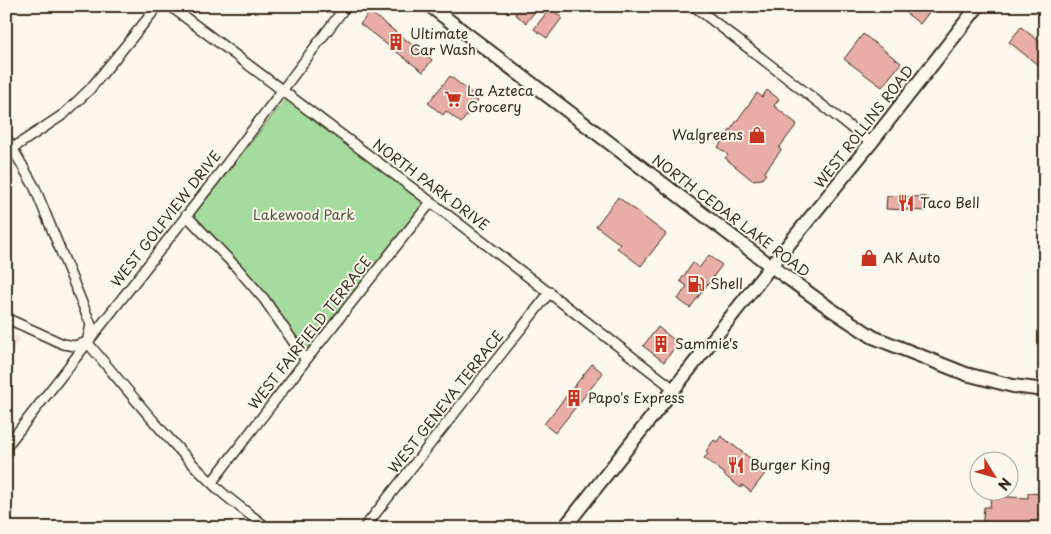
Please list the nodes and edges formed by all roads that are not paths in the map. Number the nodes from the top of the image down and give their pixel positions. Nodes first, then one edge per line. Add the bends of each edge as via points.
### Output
1 (158, 6) edge
2 (170, 6) edge
3 (346, 6) edge
4 (430, 6) edge
5 (694, 6) edge
6 (972, 8) edge
7 (282, 90) junction
8 (6, 137) edge
9 (871, 143) junction
10 (13, 148) junction
11 (431, 202) junction
12 (186, 215) junction
13 (771, 266) junction
14 (550, 292) junction
15 (6, 318) edge
16 (87, 342) junction
17 (306, 360) junction
18 (674, 389) junction
19 (1045, 390) edge
20 (6, 447) edge
21 (212, 482) junction
22 (267, 528) edge
23 (364, 528) edge
24 (564, 528) edge

1 - 10 street via 90,89 64,114
2 - 7 street, NORTH PARK DRIVE
3 - 7 street, WEST GOLFVIEW DRIVE
4 - 13 main road, NORTH CEDAR LAKE ROAD
5 - 9 street
6 - 9 main road, WEST ROLLINS ROAD
7 - 11 street, NORTH PARK DRIVE
7 - 12 street, WEST GOLFVIEW DRIVE
8 - 10 street
9 - 13 main road, WEST ROLLINS ROAD
10 - 16 street via 35,188 91,325
11 - 14 street, NORTH PARK DRIVE
11 - 17 street, WEST FAIRFIELD TERRACE
12 - 16 street, WEST GOLFVIEW DRIVE
12 - 17 street via 264,299
13 - 18 main road, WEST ROLLINS ROAD
13 - 19 main road, NORTH CEDAR LAKE ROAD via 873,337 966,374
14 - 18 street, NORTH PARK DRIVE
14 - 23 street, WEST GENEVA TERRACE
15 - 16 street via 63,344 75,346
16 - 20 street, WEST GOLFVIEW DRIVE
16 - 21 street via 154,421
17 - 21 street, WEST FAIRFIELD TERRACE
18 - 24 main road, WEST ROLLINS ROAD
21 - 22 street

